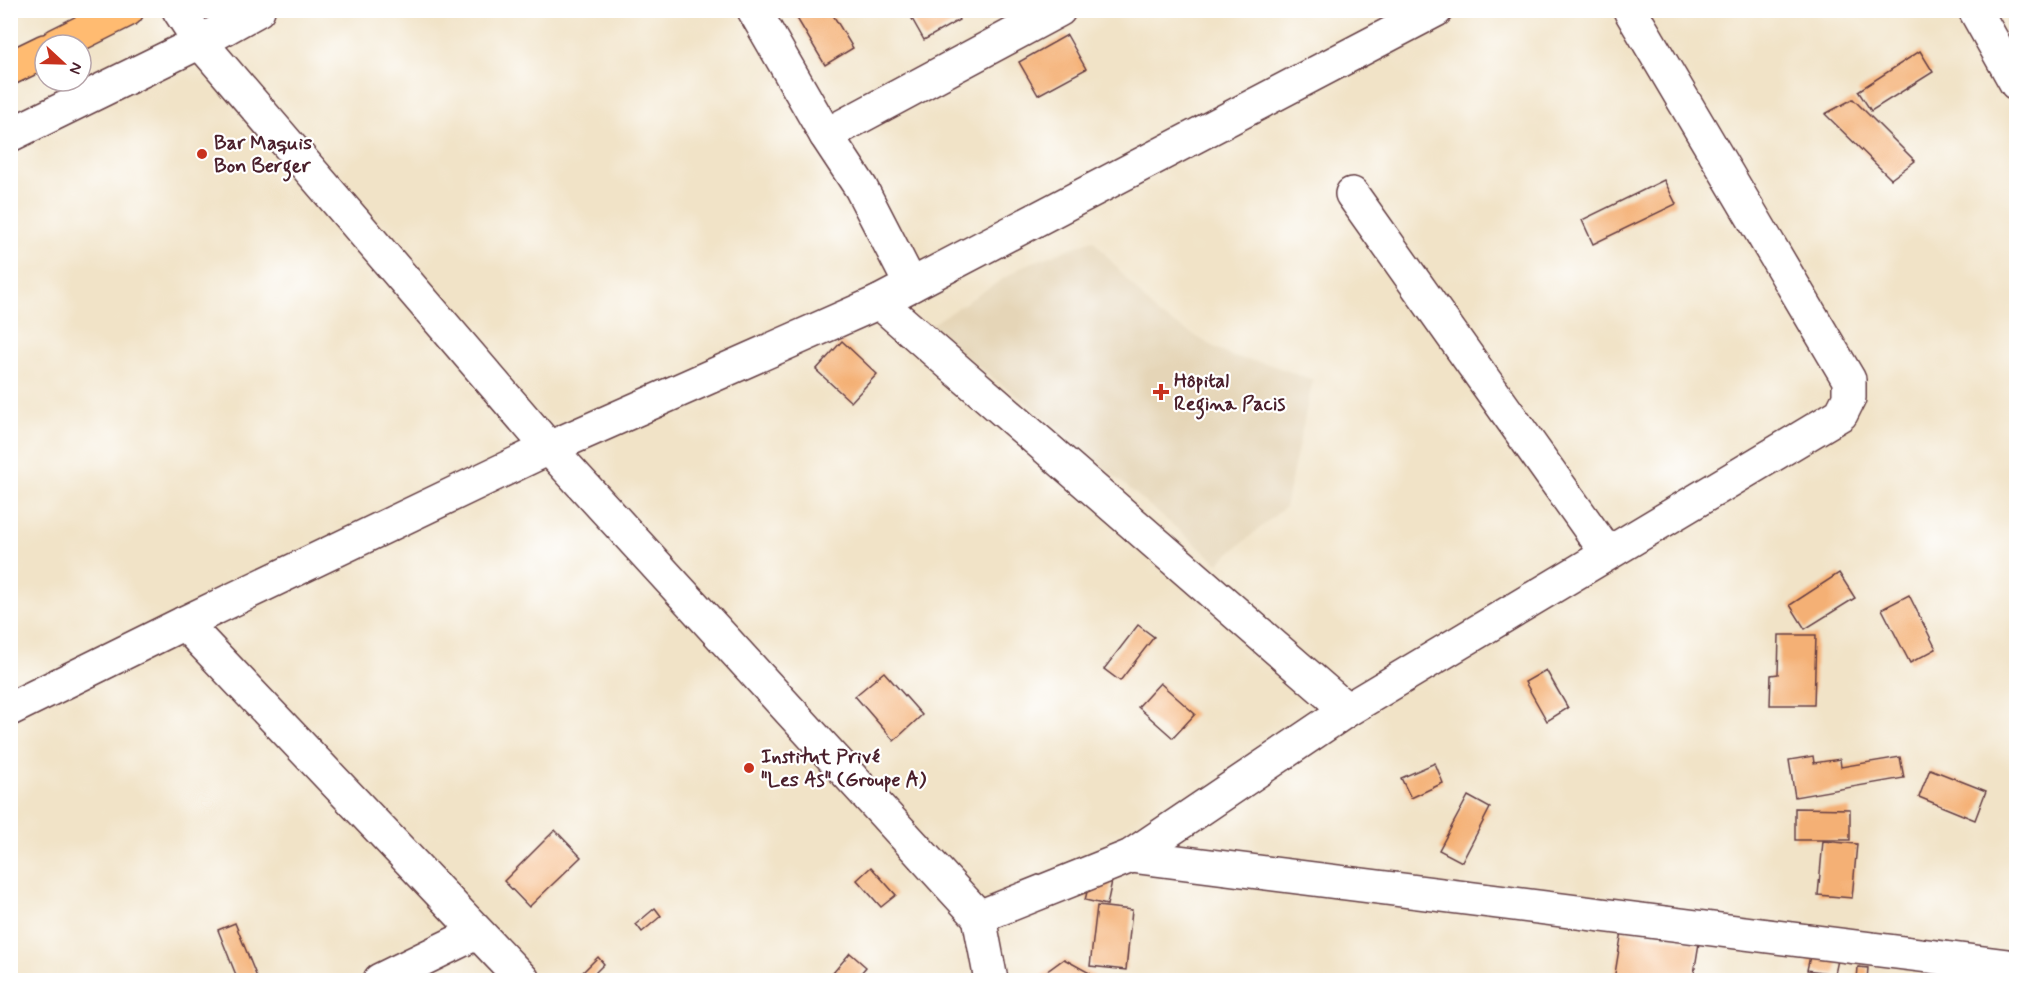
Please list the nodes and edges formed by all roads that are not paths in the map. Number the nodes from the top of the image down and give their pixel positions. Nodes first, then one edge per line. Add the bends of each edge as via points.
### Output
1 (127, 10) edge
2 (179, 10) edge
3 (258, 10) edge
4 (754, 10) edge
5 (1059, 10) edge
6 (1436, 10) edge
7 (1630, 10) edge
8 (1974, 10) edge
9 (81, 33) edge
10 (200, 42) junction
11 (33, 57) edge
12 (10, 68) edge
13 (2016, 83) edge
14 (10, 135) edge
15 (826, 135) junction
16 (1352, 194) dead end
17 (911, 285) junction
18 (879, 302) junction
19 (549, 448) junction
20 (1607, 553) junction
21 (184, 623) junction
22 (10, 709) edge
23 (1347, 710) junction
24 (1131, 856) junction
25 (979, 917) junction
26 (476, 933) junction
27 (2016, 967) edge
28 (380, 981) edge
29 (523, 981) edge
30 (991, 981) edge

1 - 9 highway
2 - 10 street
3 - 10 street
4 - 15 street
5 - 15 street
6 - 17 street
7 - 20 street via 1849,380 1849,398 1841,414
8 - 13 street
10 - 14 street
10 - 19 street
11 - 12 highway
15 - 17 street via 861,188
16 - 20 street
17 - 18 street
18 - 19 street
18 - 23 street
19 - 21 street
19 - 25 street
20 - 23 street
21 - 22 street
21 - 26 street
23 - 24 street
24 - 25 street
24 - 27 street
25 - 30 street
26 - 28 street
26 - 29 street

